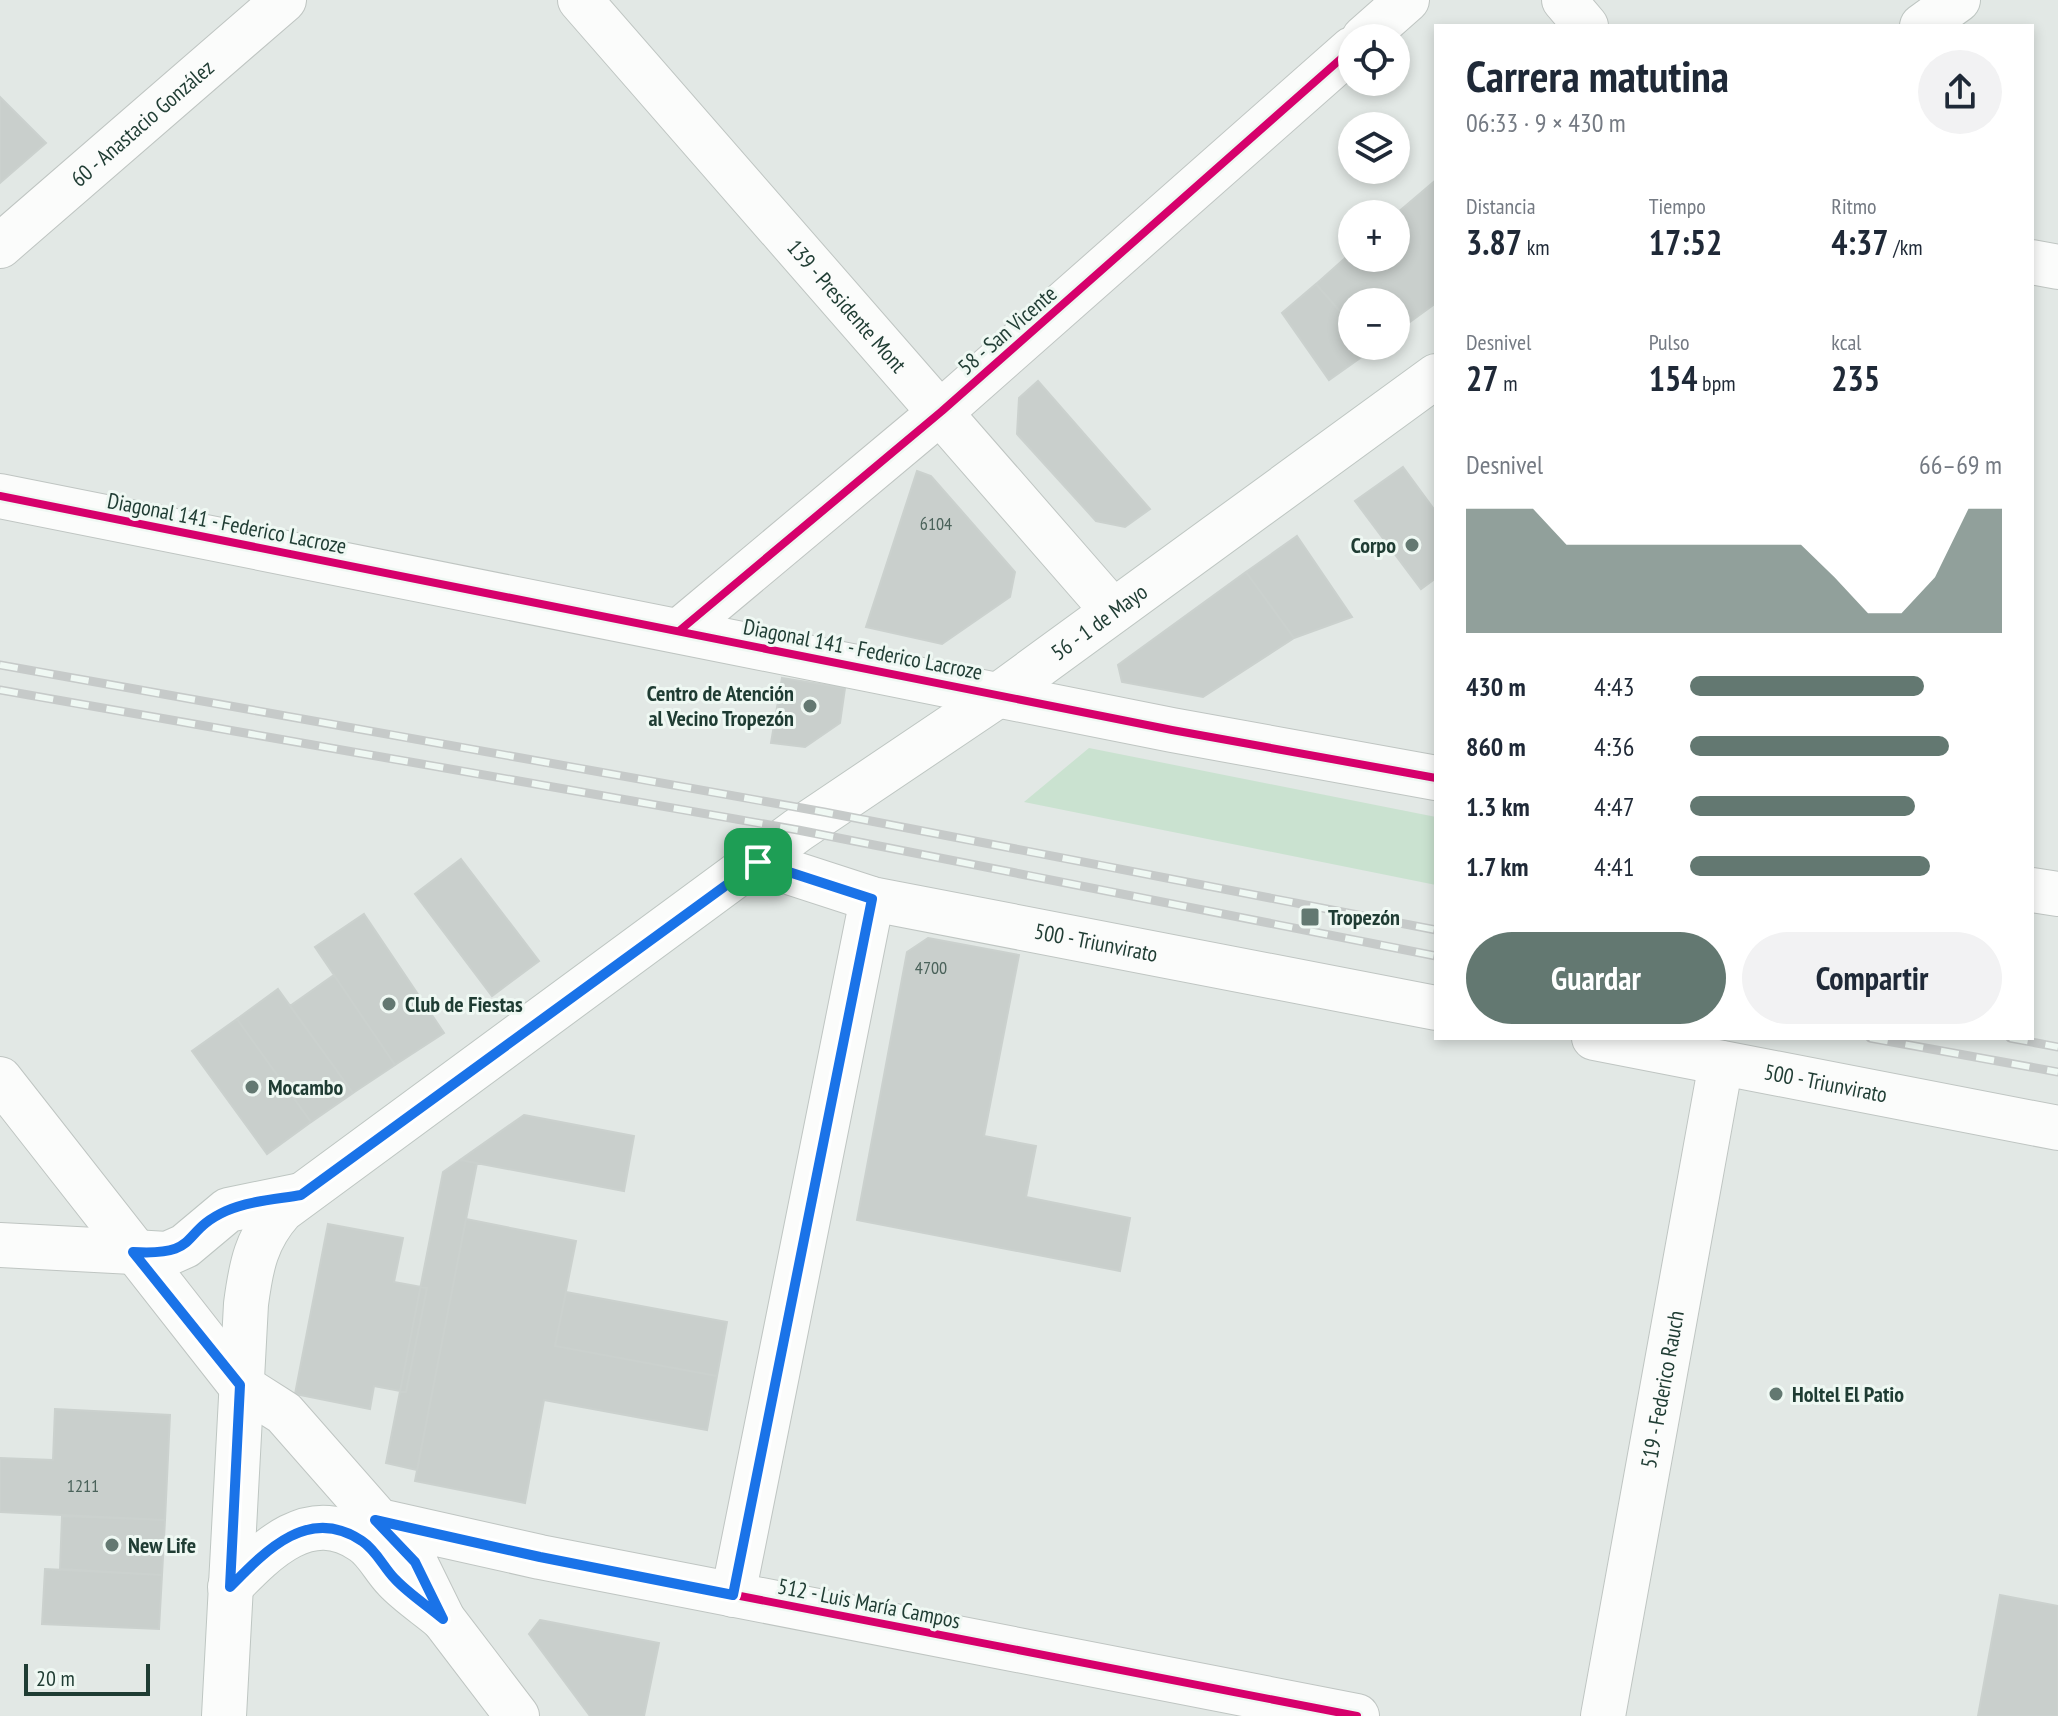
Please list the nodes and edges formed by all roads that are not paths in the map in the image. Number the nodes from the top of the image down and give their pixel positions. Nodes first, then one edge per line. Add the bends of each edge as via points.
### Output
1 (284, 0) edge
2 (580, 0) edge
3 (1407, 0) edge
4 (1564, 0) edge
5 (1958, 0) edge
6 (1380, 24) edge
7 (1584, 24) edge
8 (1925, 24) edge
9 (1338, 61) edge
10 (0, 246) edge
11 (2034, 262) edge
12 (2058, 267) edge
13 (1434, 377) edge
14 (942, 411) junction
15 (0, 496) edge
16 (1113, 611) junction
17 (679, 631) junction
18 (1000, 694) junction
19 (1434, 778) edge
20 (758, 862) junction
21 (2034, 890) edge
22 (2058, 894) edge
23 (872, 899) junction
24 (1434, 1008) edge
25 (1604, 1040) edge
26 (1721, 1063) junction
27 (0, 1079) edge
28 (2058, 1128) edge
29 (301, 1195) junction
30 (0, 1245) edge
31 (133, 1252) junction
32 (240, 1385) junction
33 (375, 1520) junction
34 (230, 1587) junction
35 (733, 1595) junction
36 (443, 1619) junction
37 (224, 1716) edge
38 (517, 1716) edge
39 (1357, 1716) edge
40 (1603, 1716) edge

1 - 10 street, 60 - Anastacio González
2 - 14 street, 139 - Presidente Mont
3 - 6 street
4 - 7 street
5 - 8 street
9 - 14 street, 58 - San Vicente
11 - 12 street
13 - 16 street, 56 - 1 de Mayo
14 - 16 street, 139 - Presidente Mont
14 - 17 street, 58 - San Vicente
15 - 17 street, Diagonal 141 - Federico Lacroze
16 - 18 street, 56 - 1 de Mayo
17 - 18 street, Diagonal 141 - Federico Lacroze
18 - 19 street, Diagonal 141 - Federico Lacroze
18 - 20 street, 56 - 1 de Mayo
20 - 23 street, 500 - Triunvirato
20 - 29 street, 56 - 1 de Mayo
21 - 22 street
23 - 24 street, 500 - Triunvirato
23 - 35 street
25 - 26 street, 500 - Triunvirato
26 - 28 street, 500 - Triunvirato
26 - 40 street, 519 - Federico Rauch
27 - 31 street
29 - 31 street via 228,1210 185,1246 167,1254
29 - 32 street, 56 - 1 de Mayo via 269,1225 253,1257
30 - 31 street
31 - 32 street
32 - 33 street via 284,1413
32 - 34 street, 56 - 1 de Mayo
33 - 35 street, 512 - Luis María Campos
33 - 36 street via 415,1562
34 - 36 street via 277,1542 299,1530 321,1527 365,1543 395,1579
34 - 37 street, 56 - 1 de Mayo
35 - 39 street, 512 - Luis María Campos
36 - 38 street

